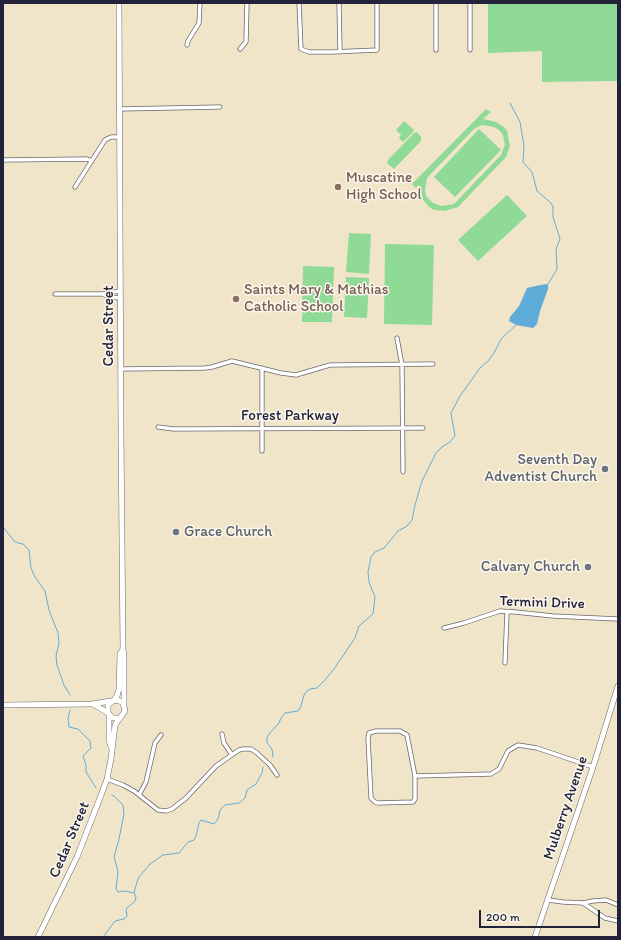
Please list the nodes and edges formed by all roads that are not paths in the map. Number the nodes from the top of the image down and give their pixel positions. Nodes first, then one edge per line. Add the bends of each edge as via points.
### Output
1 (119, 3) edge
2 (200, 3) edge
3 (247, 3) edge
4 (300, 3) edge
5 (339, 3) edge
6 (377, 3) edge
7 (436, 3) edge
8 (470, 3) edge
9 (187, 45) dead end
10 (240, 49) dead end
11 (436, 50) dead end
12 (470, 50) dead end
13 (340, 52) junction
14 (220, 107) dead end
15 (119, 109) junction
16 (120, 137) junction
17 (3, 160) edge
18 (92, 161) junction
19 (75, 187) dead end
20 (120, 291) junction
21 (55, 294) dead end
22 (102, 294) junction
23 (120, 298) junction
24 (397, 338) dead end
25 (433, 364) dead end
26 (402, 365) junction
27 (262, 368) junction
28 (121, 369) junction
29 (158, 427) dead end
30 (402, 428) junction
31 (423, 428) dead end
32 (262, 429) junction
33 (262, 451) dead end
34 (403, 472) dead end
35 (507, 612) junction
36 (618, 619) edge
37 (444, 628) dead end
38 (123, 649) junction
39 (505, 663) dead end
40 (618, 686) edge
41 (617, 693) edge
42 (112, 701) junction
43 (92, 704) junction
44 (3, 705) edge
45 (124, 705) junction
46 (108, 714) junction
47 (119, 718) junction
48 (222, 734) dead end
49 (161, 735) dead end
50 (111, 748) junction
51 (232, 755) junction
52 (593, 767) junction
53 (277, 775) dead end
54 (415, 776) junction
55 (106, 779) junction
56 (139, 795) junction
57 (548, 900) junction
58 (583, 903) junction
59 (618, 904) edge
60 (618, 921) edge
61 (38, 937) edge
62 (534, 937) edge

1 - 15 main road, Cedar Street
2 - 9 street via 199,23
3 - 10 street via 246,42
4 - 13 street via 302,50
5 - 13 street
6 - 13 street via 377,50
7 - 11 street
8 - 12 street
14 - 15 street
15 - 16 main road, Cedar Street
16 - 18 street via 107,138
16 - 20 main road, Cedar Street
17 - 18 street
18 - 19 street
20 - 22 street
20 - 23 main road, Cedar Street
21 - 22 street
22 - 23 street
23 - 28 main road, Cedar Street
24 - 26 street
25 - 26 street
26 - 27 street via 330,365 296,375
26 - 30 street
27 - 28 street via 232,361 212,368
27 - 32 street
28 - 38 main road, Cedar Street
29 - 32 street, Forest Parkway
30 - 31 street, Forest Parkway
30 - 32 street, Forest Parkway
30 - 34 street
32 - 33 street
35 - 36 street, Termini Drive
35 - 37 street, Termini Drive via 494,612
35 - 39 street
38 - 42 main road, Cedar Street via 120,654 119,689
38 - 45 main road, Cedar Street
40 - 41 main road, Mulberry Avenue
41 - 52 main road, Mulberry Avenue
42 - 43 main road
42 - 45 main road via 118,700
42 - 46 main road via 108,706
43 - 44 main road
43 - 46 main road
45 - 47 main road via 125,711
46 - 47 main road
46 - 50 main road, Cedar Street
47 - 50 main road, Cedar Street via 115,725
48 - 51 street via 224,743
49 - 56 street via 155,743 146,782
50 - 55 main road, Cedar Street
51 - 53 street via 243,749 251,749 270,765
51 - 56 street via 216,766 186,798 170,810 158,810
52 - 54 street via 537,748 518,746 508,751 499,769 491,774
52 - 57 main road, Mulberry Avenue
54 - 54 street via 413,802 373,801 370,795 369,733 406,733
55 - 56 street via 123,785
55 - 61 main road, Cedar Street via 96,812
57 - 58 street
57 - 62 main road, Mulberry Avenue
58 - 59 street via 600,900
58 - 60 street via 605,918

